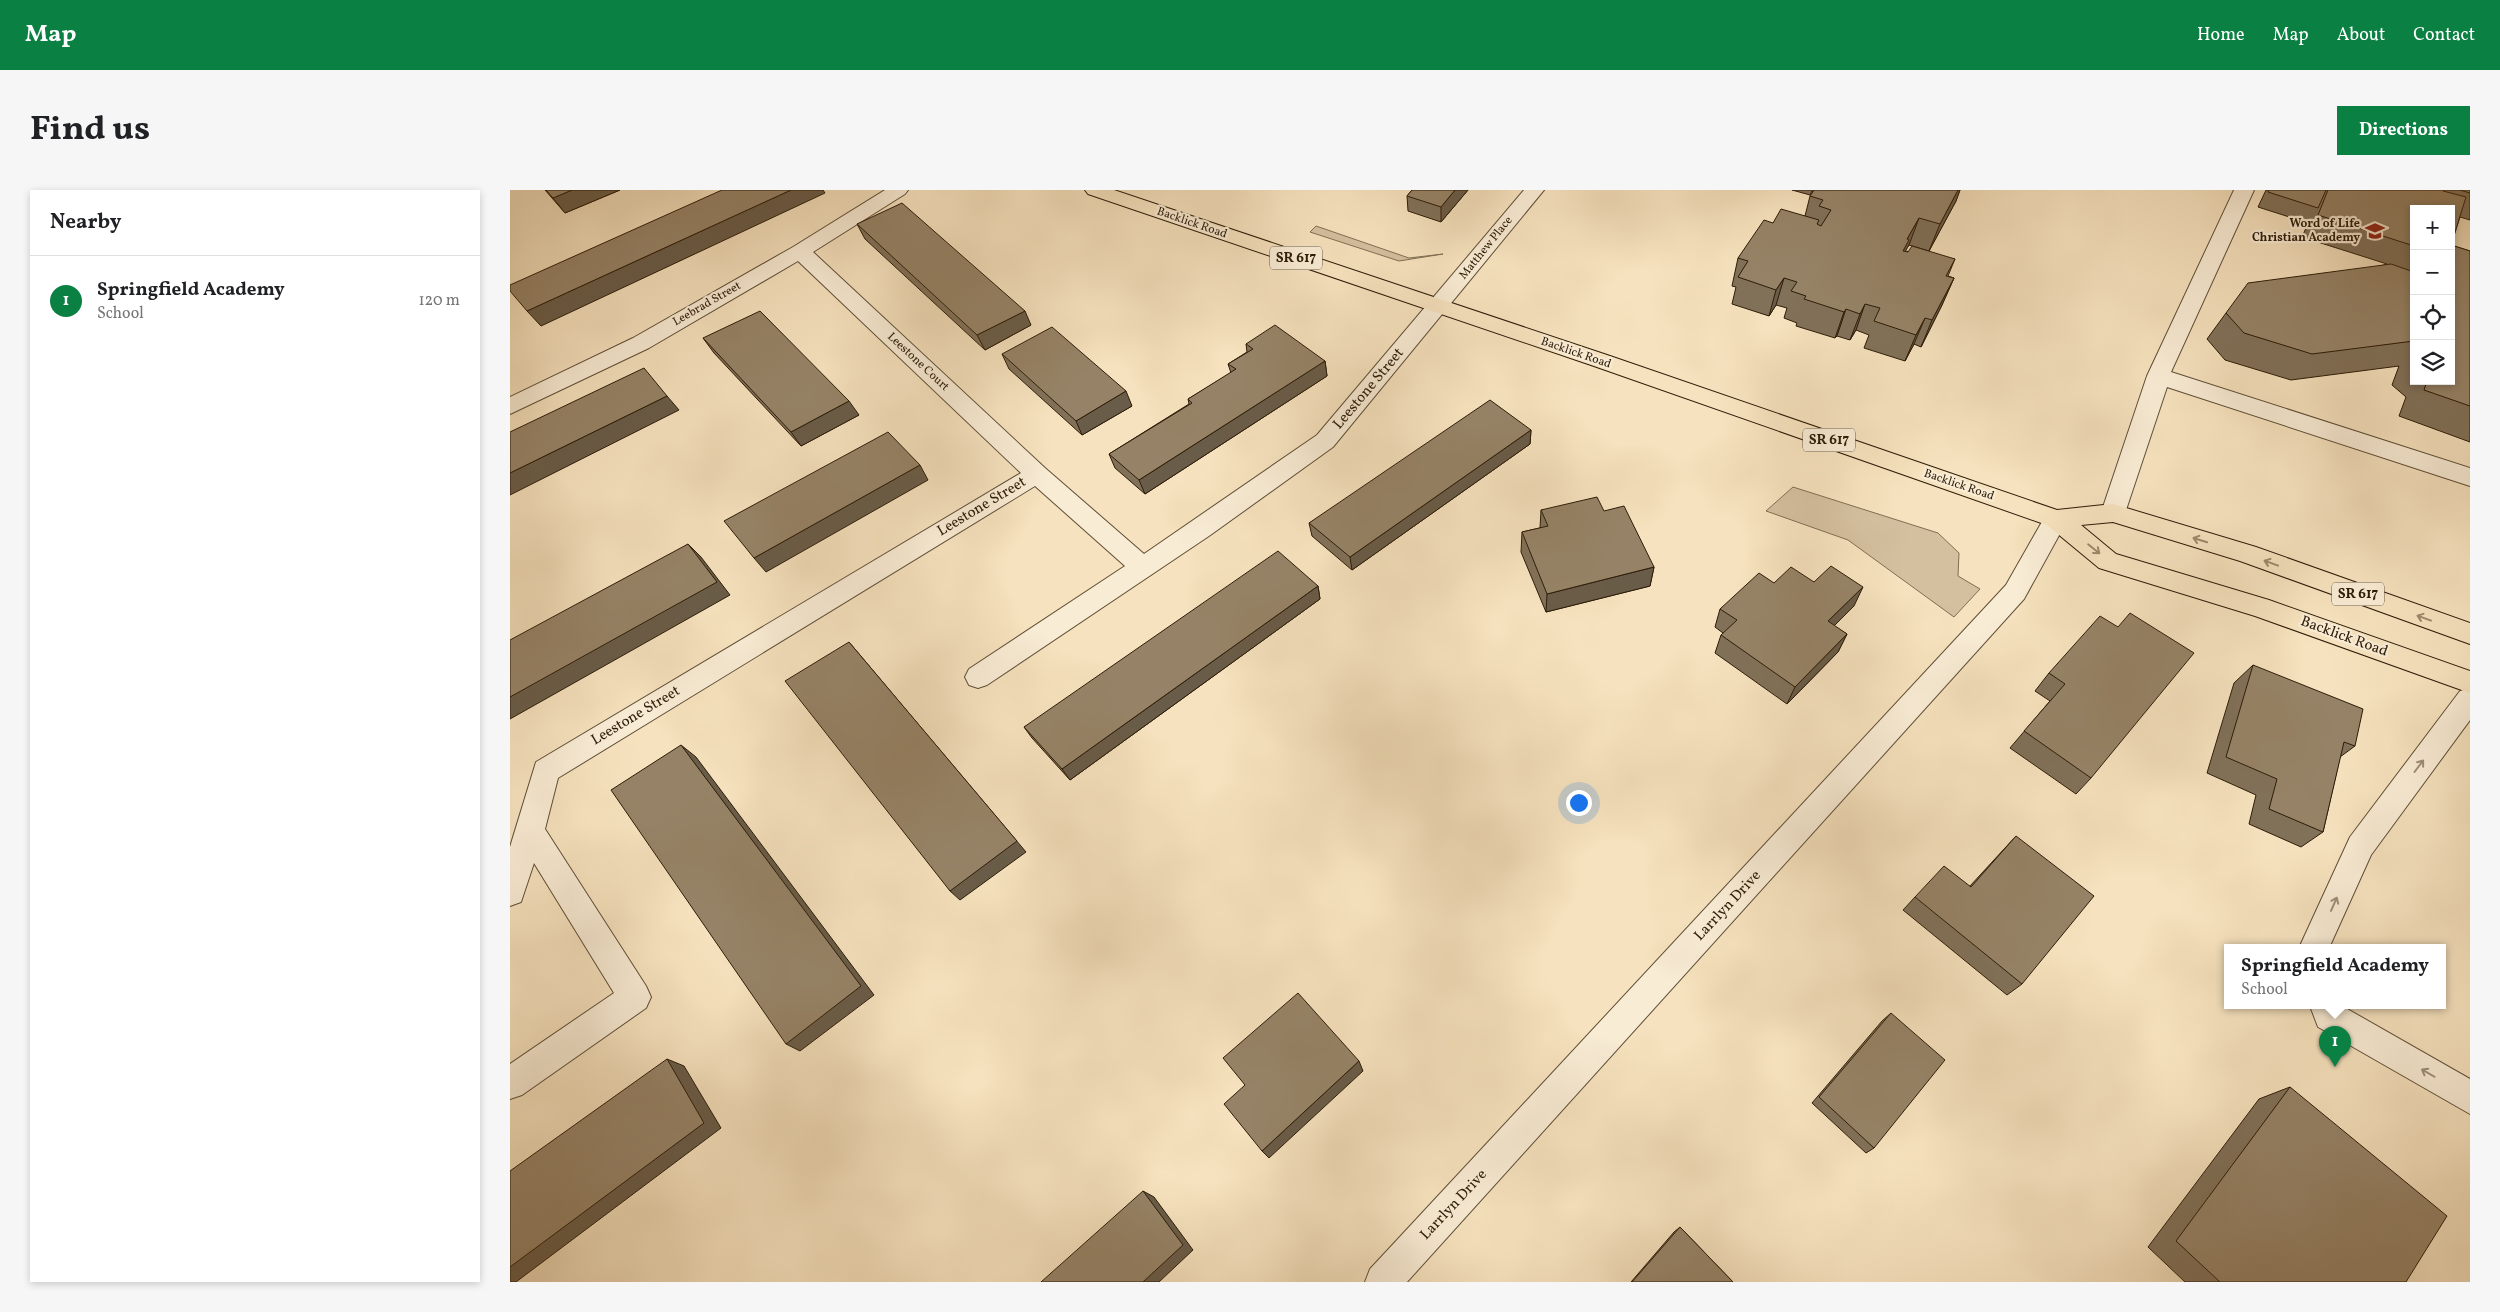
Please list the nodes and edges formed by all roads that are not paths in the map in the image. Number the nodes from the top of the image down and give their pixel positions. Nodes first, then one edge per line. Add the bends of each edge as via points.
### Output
1 (898, 190) edge
2 (1095, 190) edge
3 (1534, 190) edge
4 (2244, 190) edge
5 (800, 251) junction
6 (1438, 306) junction
7 (2158, 376) junction
8 (510, 406) edge
9 (1036, 474) junction
10 (2470, 477) edge
11 (2113, 513) junction
12 (2056, 519) junction
13 (1142, 567) junction
14 (2470, 634) edge
15 (978, 677) dead end
16 (2470, 682) edge
17 (2470, 698) edge
18 (530, 831) junction
19 (510, 892) edge
20 (2316, 944) edge
21 (2327, 1009) edge
22 (510, 1083) edge
23 (2470, 1097) edge
24 (1383, 1282) edge

1 - 5 street, Leebrad Street
2 - 6 main road, Backlick Road / SR 617
3 - 6 street, Matthew Place
4 - 7 street
5 - 8 street, Leebrad Street via 641,343
5 - 9 street, Leestone Court
6 - 12 main road, Backlick Road / SR 617
6 - 13 street, Leestone Street via 1325,441
7 - 10 street
7 - 11 street
9 - 13 street, Leestone Street
9 - 18 street, Leestone Street via 546,771
11 - 12 main road, Backlick Road / SR 617
14 -> 11 main road, Backlick Road / SR 617 via 2247,554
12 -> 16 main road, Backlick Road / SR 617 via 2108,561 2260,607
12 - 24 street, Larrlyn Drive via 2015,592
13 - 15 street
20 -> 17 street via 2360,846
18 - 19 street, Leestone Street
18 - 22 street via 635,997
23 -> 21 street via 2329,1016

